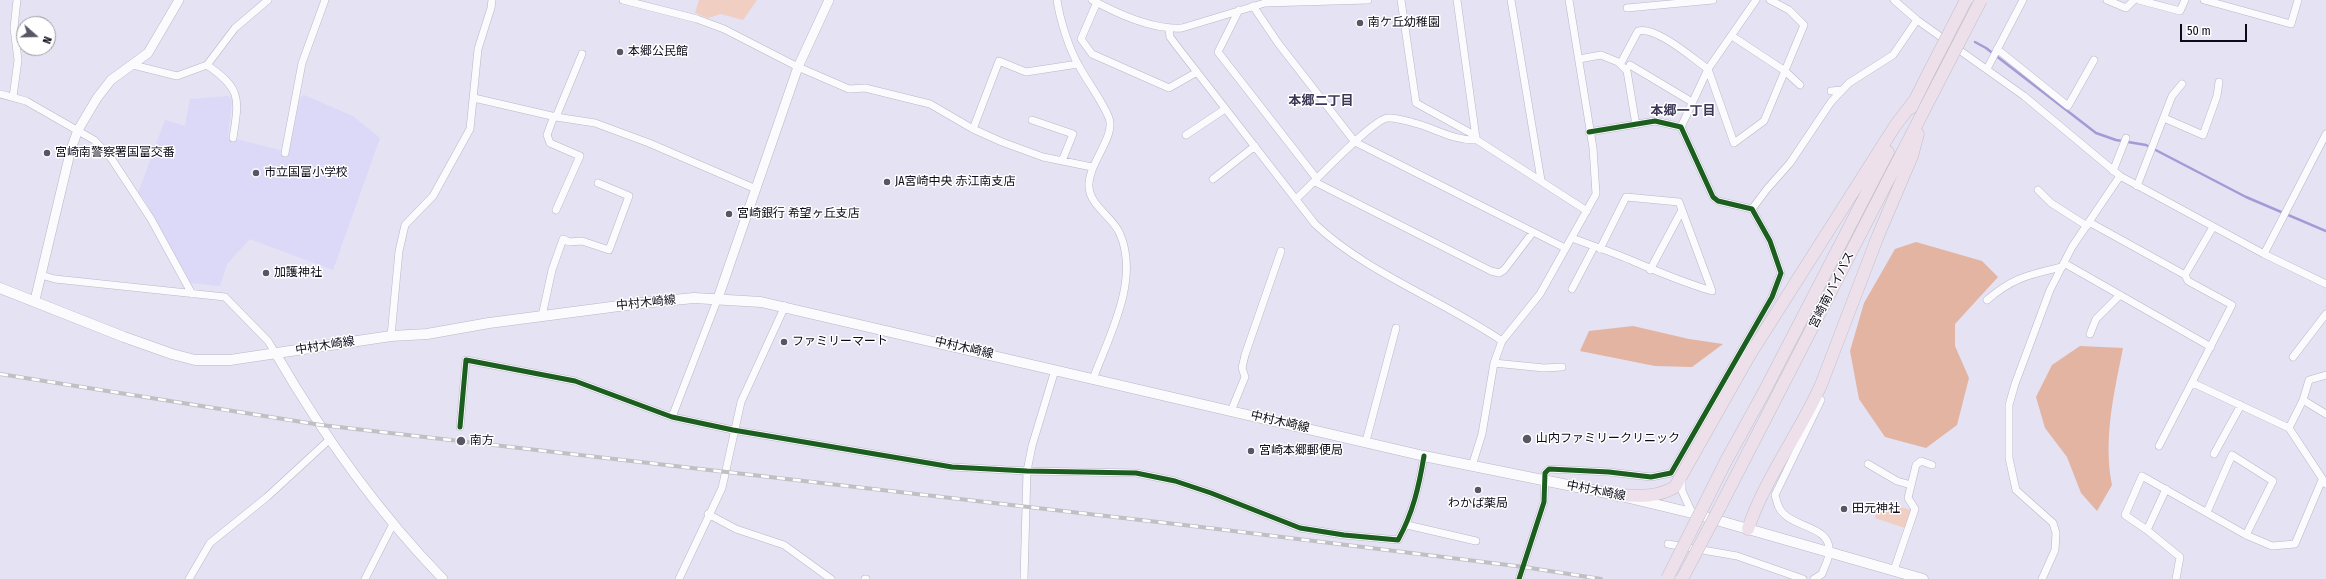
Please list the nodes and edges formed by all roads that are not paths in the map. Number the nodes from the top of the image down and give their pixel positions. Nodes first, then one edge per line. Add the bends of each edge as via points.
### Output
1 (17, 0) edge
2 (179, 0) edge
3 (268, 0) edge
4 (325, 0) edge
5 (492, 0) edge
6 (623, 0) edge
7 (829, 0) edge
8 (1057, 0) edge
9 (1368, 0) edge
10 (1401, 0) edge
11 (1457, 0) edge
12 (1511, 0) edge
13 (1569, 0) edge
14 (1713, 0) edge
15 (1756, 0) edge
16 (1770, 0) edge
17 (1894, 0) edge
18 (1966, 0) edge
19 (1981, 0) edge
20 (2023, 0) edge
21 (2107, 0) edge
22 (2134, 0) edge
23 (2139, 0) edge
24 (2185, 0) edge
25 (2204, 0) edge
26 (2298, 0) edge
27 (1095, 1) edge
28 (1346, 1) edge
29 (1253, 6) junction
30 (1627, 8) dead end
31 (1239, 10) junction
32 (1917, 20) junction
33 (1169, 29) junction
34 (1732, 36) junction
35 (1997, 49) junction
36 (582, 54) dead end
37 (1578, 58) junction
38 (2094, 60) dead end
39 (1622, 61) dead end
40 (1078, 64) junction
41 (133, 65) junction
42 (207, 65) junction
43 (1630, 65) dead end
44 (798, 67) junction
45 (1708, 69) junction
46 (1987, 69) junction
47 (1785, 71) junction
48 (1197, 72) junction
49 (2219, 82) dead end
50 (2182, 84) dead end
51 (1800, 85) dead end
52 (1842, 90) junction
53 (1831, 91) dead end
54 (0, 94) edge
55 (12, 97) junction
56 (474, 98) junction
57 (1914, 101) junction
58 (1692, 102) junction
59 (1926, 108) junction
60 (1225, 109) junction
61 (555, 117) junction
62 (2164, 118) junction
63 (1032, 120) dead end
64 (1636, 125) junction
65 (1681, 127) junction
66 (973, 129) junction
67 (78, 130) junction
68 (1589, 132) junction
69 (2326, 134) edge
70 (1186, 135) dead end
71 (233, 138) dead end
72 (1476, 138) junction
73 (2125, 141) dead end
74 (1354, 142) junction
75 (1255, 146) junction
76 (285, 153) dead end
77 (1062, 161) junction
78 (1092, 167) junction
79 (2113, 171) junction
80 (2120, 176) junction
81 (1213, 179) dead end
82 (1541, 180) junction
83 (1316, 181) junction
84 (598, 183) dead end
85 (2137, 186) junction
86 (756, 189) junction
87 (2038, 190) dead end
88 (1296, 199) junction
89 (556, 210) dead end
90 (1682, 210) junction
91 (1752, 210) junction
92 (1587, 211) junction
93 (2088, 224) junction
94 (2213, 227) junction
95 (1533, 232) junction
96 (1572, 238) junction
97 (1565, 248) junction
98 (1597, 248) junction
99 (1281, 251) dead end
100 (2264, 254) junction
101 (2063, 265) junction
102 (1650, 270) junction
103 (41, 275) junction
104 (2185, 275) junction
105 (2326, 284) edge
106 (0, 288) edge
107 (1572, 289) dead end
108 (192, 294) junction
109 (2120, 295) junction
110 (718, 298) junction
111 (35, 300) junction
112 (1988, 300) dead end
113 (785, 306) junction
114 (2326, 314) edge
115 (542, 316) junction
116 (1396, 328) dead end
117 (2090, 334) dead end
118 (391, 336) junction
119 (1502, 341) junction
120 (2212, 347) junction
121 (276, 354) junction
122 (2293, 357) dead end
123 (1494, 363) junction
124 (1562, 367) dead end
125 (1056, 370) junction
126 (2326, 375) edge
127 (1093, 379) junction
128 (2193, 383) junction
129 (1821, 400) dead end
130 (2303, 400) junction
131 (2241, 405) junction
132 (1231, 411) junction
133 (2326, 414) edge
134 (672, 417) junction
135 (460, 427) dead end
136 (2289, 428) junction
137 (734, 430) junction
138 (330, 439) junction
139 (1366, 441) junction
140 (2159, 446) dead end
141 (2214, 454) dead end
142 (1424, 456) junction
143 (1868, 464) dead end
144 (1932, 465) dead end
145 (1472, 466) junction
146 (1027, 471) junction
147 (1682, 475) junction
148 (1546, 482) junction
149 (2324, 482) edge
150 (1911, 484) junction
151 (2166, 489) junction
152 (1617, 495) junction
153 (2207, 512) junction
154 (1692, 513) junction
155 (708, 514) junction
156 (393, 524) junction
157 (1407, 525) junction
158 (1748, 529) junction
159 (2147, 530) junction
160 (2246, 535) junction
161 (1476, 541) dead end
162 (1668, 544) dead end
163 (1829, 553) junction
164 (1894, 570) junction
165 (189, 579) edge
166 (365, 579) edge
167 (443, 579) edge
168 (679, 579) edge
169 (831, 579) edge
170 (1024, 579) edge
171 (1520, 579) edge
172 (1667, 579) edge
173 (1682, 579) edge
174 (1803, 579) edge
175 (1814, 579) edge
176 (1923, 579) edge
177 (2042, 579) edge
178 (2176, 579) edge

1 - 55 street via 14,15 18,60
2 - 41 street via 148,53
3 - 42 street via 235,28
4 - 76 street via 302,62
5 - 56 street via 478,49
6 - 44 street via 724,28
7 - 44 street
8 - 40 street via 1059,14
9 - 28 street
10 - 72 street via 1416,103
11 - 72 street
12 - 82 street
13 - 37 street
14 - 30 street
15 - 34 street
16 - 47 street via 1789,10 1804,24
17 - 32 street
18 - 57 highway, 宮崎南バイパス, bridge
19 - 59 highway, 宮崎南バイパス, bridge
20 - 35 street
21 - 22 street via 2126,8
23 - 24 street via 2180,11
25 - 26 street via 2291,24
27 - 33 street via 1136,20
27 - 48 street via 1081,39 1092,54 1169,88
28 - 29 street via 1266,3
29 - 31 street
29 - 74 street
31 - 33 street via 1182,28
31 - 83 street via 1218,52
32 - 46 street
32 - 52 street via 1894,55
33 - 48 street via 1170,37
34 - 45 street
34 - 47 street
35 - 38 street via 2068,106
35 - 46 street
36 - 61 street
37 - 64 street via 1601,56 1618,62 1627,71
37 - 68 street
39 - 45 street via 1638,31 1644,29 1655,32
40 - 66 street via 1026,72 999,61
40 - 78 street via 1110,120 1107,140
41 - 42 street via 177,76
41 - 67 street via 111,80
42 - 71 street via 228,79 238,103
43 - 58 street
44 - 66 street via 848,89 865,88 930,104
44 - 86 street
45 - 47 street via 1734,143 1764,121
45 - 58 street
46 - 79 street via 2024,96
47 - 51 street
48 - 60 street
49 - 62 street via 2217,96 2203,136
50 - 62 street via 2172,96
52 - 53 street
52 - 91 street via 1790,164
54 - 55 street
55 - 67 street via 26,101
56 - 61 street
56 - 118 street via 470,129 432,196 405,225 401,239
57 - 147 highway via 1895,126 1757,344
57 - 172 highway, 宮崎南バイパス, bridge
58 - 65 street
59 - 158 highway via 1912,156 1875,243 1821,385 1755,509
59 - 173 highway, 宮崎南バイパス, bridge
60 - 70 street
60 - 75 street
61 - 86 street via 595,123
61 - 89 street via 546,135 550,143 580,156
62 - 85 street
63 - 77 street via 1072,134
64 - 65 street via 1655,122
64 - 68 street
65 - 91 street via 1713,197 1718,201
66 - 77 street via 1002,142
67 - 103 street via 71,149
67 - 108 street via 94,140 111,158 151,219
68 - 92 street via 1595,165 1596,194
69 - 100 street
72 - 74 street via 1457,139 1418,124 1387,118
72 - 82 street
73 - 79 street
74 - 83 street
74 - 95 street
75 - 81 street
75 - 88 street
77 - 78 street
78 - 127 street via 1090,193 1120,234 1125,248 1127,277 1118,312
79 - 80 street
80 - 85 street
80 - 93 street
82 - 92 street
83 - 88 street
83 - 95 street via 1499,273
84 - 115 street via 629,196 609,250 582,241 569,242 563,239 552,270
85 - 94 street
86 - 110 street
87 - 93 street via 2051,203
88 - 119 street via 1315,224 1339,244
90 - 98 street via 1679,202 1626,197
90 - 102 street
90 - 102 street via 1712,291
91 - 148 street via 1770,241 1781,273 1778,285 1671,473 1651,477 1609,472 1549,470 1545,473
92 - 96 street
93 - 101 street
93 - 104 street
94 - 100 street
94 - 104 street
95 - 97 street
96 - 97 street
96 - 98 street
97 - 119 street via 1540,294
98 - 102 street
98 - 107 street
99 - 132 street via 1245,355 1242,368 1245,377
100 - 105 street
101 - 109 street
101 - 112 street via 2006,284
101 - 177 street via 2050,290 2009,405 2009,458 2016,490 2053,523 2056,533 2054,550
103 - 108 street via 55,279
103 - 111 street
104 - 120 street via 2188,280 2232,305
106 - 111 main road, 中村木崎線
108 - 121 street via 225,297 268,342
109 - 117 street via 2096,319
109 - 120 street
110 - 113 main road, 中村木崎線
110 - 115 main road, 中村木崎線 via 642,303
110 - 134 street
111 - 121 main road, 中村木崎線 via 124,337 196,360 230,360
113 - 125 main road, 中村木崎線
113 - 137 street via 741,402
114 - 122 street
115 - 118 main road, 中村木崎線 via 489,322 427,334
116 - 139 street
118 - 121 main road, 中村木崎線
119 - 123 street
120 - 128 street
121 - 138 street
123 - 124 street via 1544,368
123 - 145 street via 1482,434
125 - 127 main road, 中村木崎線
125 - 146 street via 1032,446
126 - 130 street via 2308,380
127 - 132 main road, 中村木崎線
128 - 131 street
128 - 140 street
129 - 163 street via 1775,495 1784,515 1821,533 1827,540
130 - 133 street
130 - 136 street
131 - 136 street
131 - 141 street
132 - 139 main road, 中村木崎線
134 - 135 street via 575,381 466,360
134 - 137 street
136 - 149 street
137 - 146 street via 952,467
137 - 155 street via 722,488
138 - 156 street
138 - 165 street via 267,497 210,543
139 - 142 main road, 中村木崎線
142 - 145 main road, 中村木崎線
142 - 157 street via 1418,494
143 - 150 street via 1897,481
144 - 150 street via 1921,461 1916,465
145 - 148 main road, 中村木崎線
146 - 157 street via 1136,473 1175,481 1211,493 1300,528 1344,535 1398,540
146 - 170 street
147 - 152 highway via 1676,487 1662,494
147 - 154 street via 1682,491
148 - 152 main road, 中村木崎線
148 - 171 street via 1544,502
149 - 160 street via 2295,544 2272,546
150 - 164 street via 1908,498 1915,509
151 - 153 street
151 - 159 street
151 - 159 street via 2142,476 2124,515
152 - 154 main road, 中村木崎線
153 - 160 street
153 - 160 street via 2232,455 2273,481
154 - 158 main road, 中村木崎線
155 - 168 street
155 - 169 street via 736,529 784,545
156 - 166 street
156 - 167 street
157 - 161 street
158 - 163 main road, 中村木崎線
159 - 178 street via 2180,557
162 - 174 street via 1738,556
163 - 164 main road, 中村木崎線
163 - 175 street via 1822,574
164 - 176 main road, 中村木崎線

